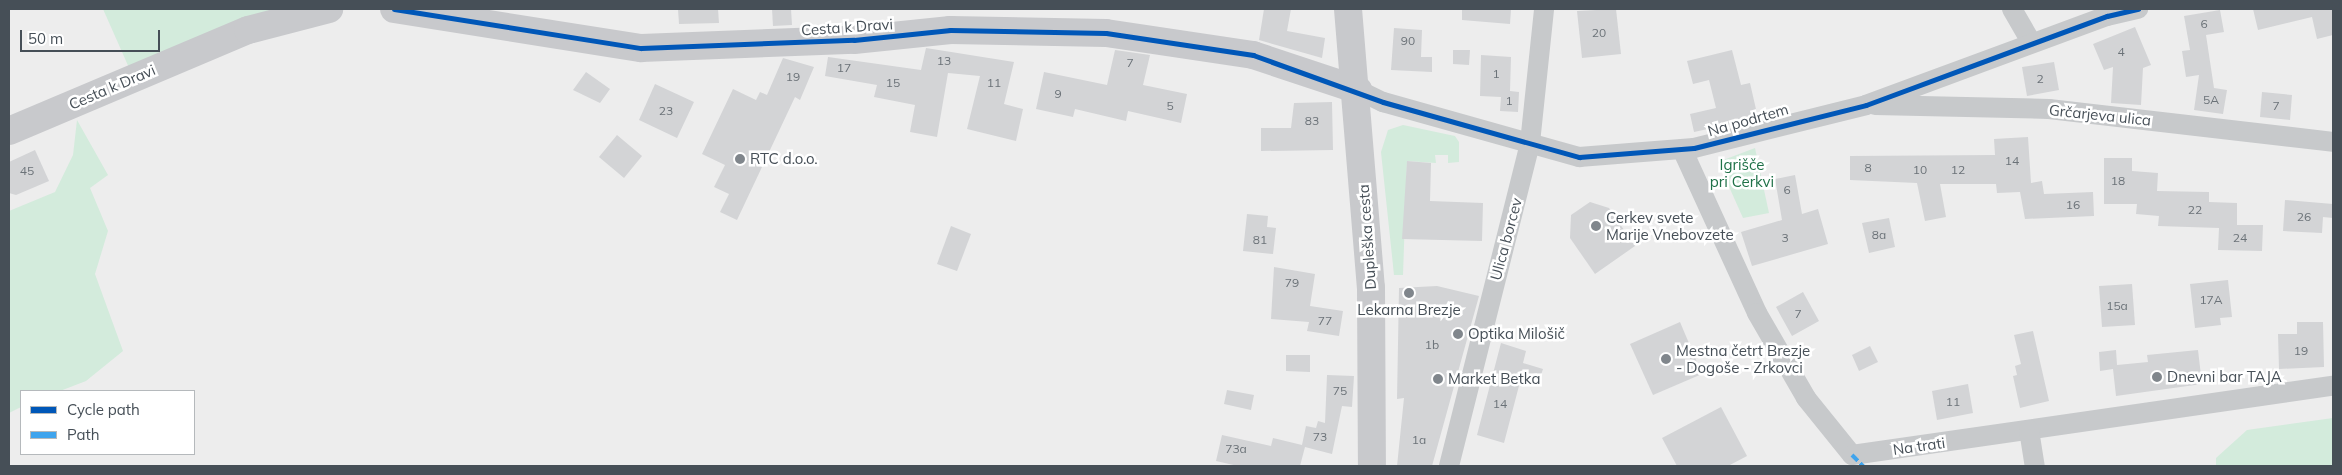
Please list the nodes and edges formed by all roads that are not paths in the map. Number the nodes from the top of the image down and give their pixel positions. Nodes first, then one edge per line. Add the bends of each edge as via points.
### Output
1 (329, 9) edge
2 (394, 9) edge
3 (1348, 9) edge
4 (1544, 9) edge
5 (2012, 9) edge
6 (2138, 9) edge
7 (2032, 43) junction
8 (1358, 90) junction
9 (1866, 105) junction
10 (9, 132) edge
11 (2333, 142) edge
12 (1530, 143) junction
13 (1682, 149) junction
14 (2333, 386) edge
15 (2029, 430) junction
16 (1372, 466) edge
17 (1449, 466) edge
18 (2034, 466) edge

1 - 10 street, Cesta k Dravi via 248,30
2 - 8 street, Cesta k Dravi via 641,48 854,40 950,30 1106,33 1253,56
3 - 8 street, Dupleška cesta
4 - 12 street, Ulica borcev
5 - 7 street
6 - 7 street, Na podrtem
7 - 9 street, Na podrtem
8 - 12 street, Na podrtem via 1383,102
8 - 16 street, Dupleška cesta via 1370,288
9 - 11 street, Grčarjeva ulica via 2049,109
9 - 13 street, Na podrtem
12 - 13 street, Na podrtem via 1579,157
12 - 17 street, Ulica borcev
13 - 15 street, Na trati via 1757,313 1806,398 1852,455
14 - 15 street, Na trati
15 - 18 street

